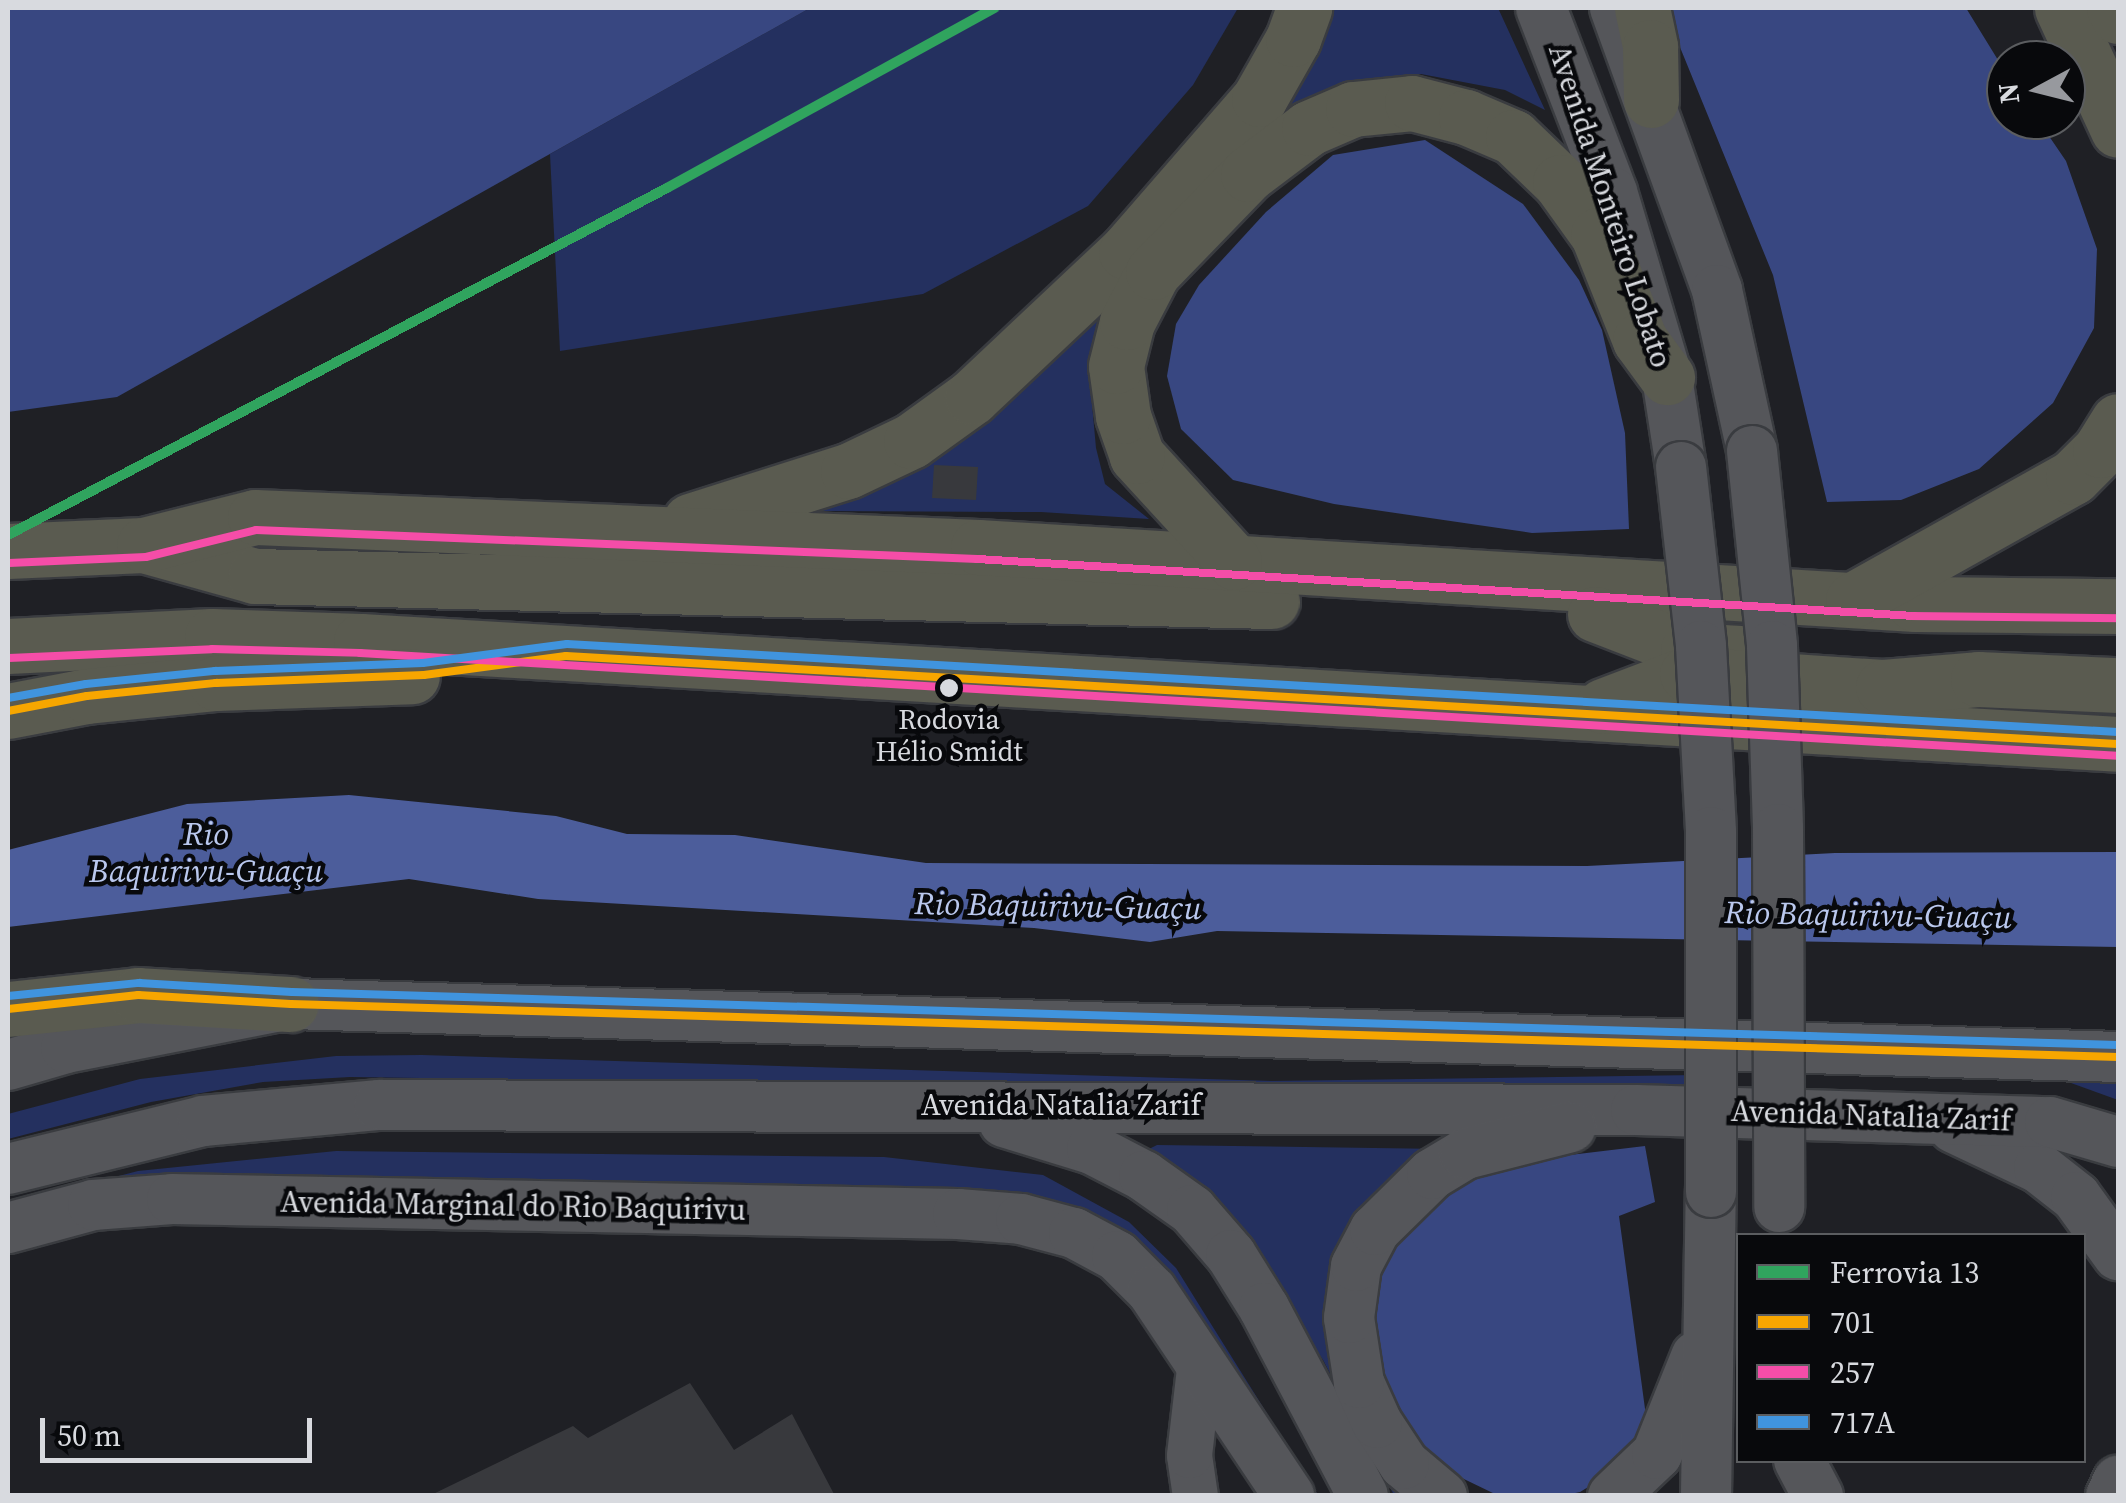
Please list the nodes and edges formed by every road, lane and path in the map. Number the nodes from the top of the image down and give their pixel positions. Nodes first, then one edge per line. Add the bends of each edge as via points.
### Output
1 (1304, 8) edge
2 (1541, 8) edge
3 (1615, 8) edge
4 (1642, 8) edge
5 (2052, 8) edge
6 (2062, 8) edge
7 (2114, 8) edge
8 (2118, 16) edge
9 (2089, 65) junction
10 (1651, 100) junction
11 (2118, 130) edge
12 (1667, 377) junction
13 (2118, 421) edge
14 (653, 533) junction
15 (144, 546) junction
16 (8, 551) edge
17 (1234, 562) junction
18 (1854, 600) junction
19 (2118, 606) edge
20 (1595, 614) junction
21 (2118, 642) edge
22 (8, 646) edge
23 (566, 656) junction
24 (1978, 679) junction
25 (2118, 685) edge
26 (8, 711) edge
27 (1583, 713) junction
28 (2118, 744) edge
29 (291, 1004) junction
30 (8, 1009) edge
31 (2118, 1057) edge
32 (8, 1065) edge
33 (910, 1104) junction
34 (1636, 1110) junction
35 (1926, 1117) junction
36 (2118, 1142) edge
37 (8, 1170) edge
38 (1779, 1221) edge
39 (8, 1228) edge
40 (2118, 1255) edge
41 (1711, 1310) junction
42 (1200, 1360) junction
43 (1784, 1463) edge
44 (1801, 1463) edge
45 (2118, 1481) edge
46 (1195, 1496) edge
47 (1289, 1496) edge
48 (1363, 1496) edge
49 (1442, 1496) edge
50 (1613, 1496) edge
51 (1706, 1496) edge
52 (1787, 1496) edge
53 (1818, 1496) edge
54 (2110, 1496) edge

1 - 14 highway via 1247,114 1126,252 972,397 911,441 848,471
2 - 12 main road, Avenida Monteiro Lobato via 1612,192
3 - 10 main road
4 - 10 highway
5 - 9 highway
6 - 9 highway
7 - 8 highway
9 - 11 highway
10 - 38 main road, bridge via 1717,290 1752,450 1772,646 1778,810
12 - 17 highway via 1640,340 1598,235 1560,182 1512,137 1466,116 1412,103 1353,109 1309,128 1248,174 1154,272 1128,322 1116,366 1137,456
12 - 41 main road, Avenida Monteiro Lobato, bridge via 1701,646 1711,832
13 - 18 highway via 2072,477
14 - 15 highway via 255,517
14 - 17 highway
15 - 16 highway
15 - 20 highway via 255,576 1030,592
17 - 18 highway
18 - 19 highway
20 - 21 highway
20 - 24 highway via 1688,650 1880,660
22 - 23 highway via 212,636
23 - 26 highway via 424,675 216,683
23 - 27 highway
24 - 25 highway
24 - 27 highway via 1883,687 1687,674
27 - 28 highway
29 - 30 highway via 138,995
29 - 31 main road
29 - 32 main road
33 - 34 main road, Avenida Natalia Zarif
33 - 37 main road, Avenida Natalia Zarif via 285,1110 203,1120
33 - 48 main road via 1030,1126 1092,1149 1192,1210 1264,1308
34 - 35 main road, Avenida Natalia Zarif
34 - 49 main road via 1465,1154 1400,1200 1356,1266 1349,1318 1358,1384 1404,1464
35 - 36 main road, Avenida Natalia Zarif via 2050,1122
35 - 40 main road via 2038,1168 2076,1197
39 - 42 main road, Avenida Marginal do Rio Baquirivu via 93,1205 172,1199 1022,1219 1074,1232 1117,1256 1152,1291
41 - 50 main road via 1657,1454
41 - 51 main road
42 - 46 street via 1190,1455
42 - 47 main road, Avenida Marginal do Rio Baquirivu
43 - 52 main road
44 - 53 main road
45 - 54 main road

